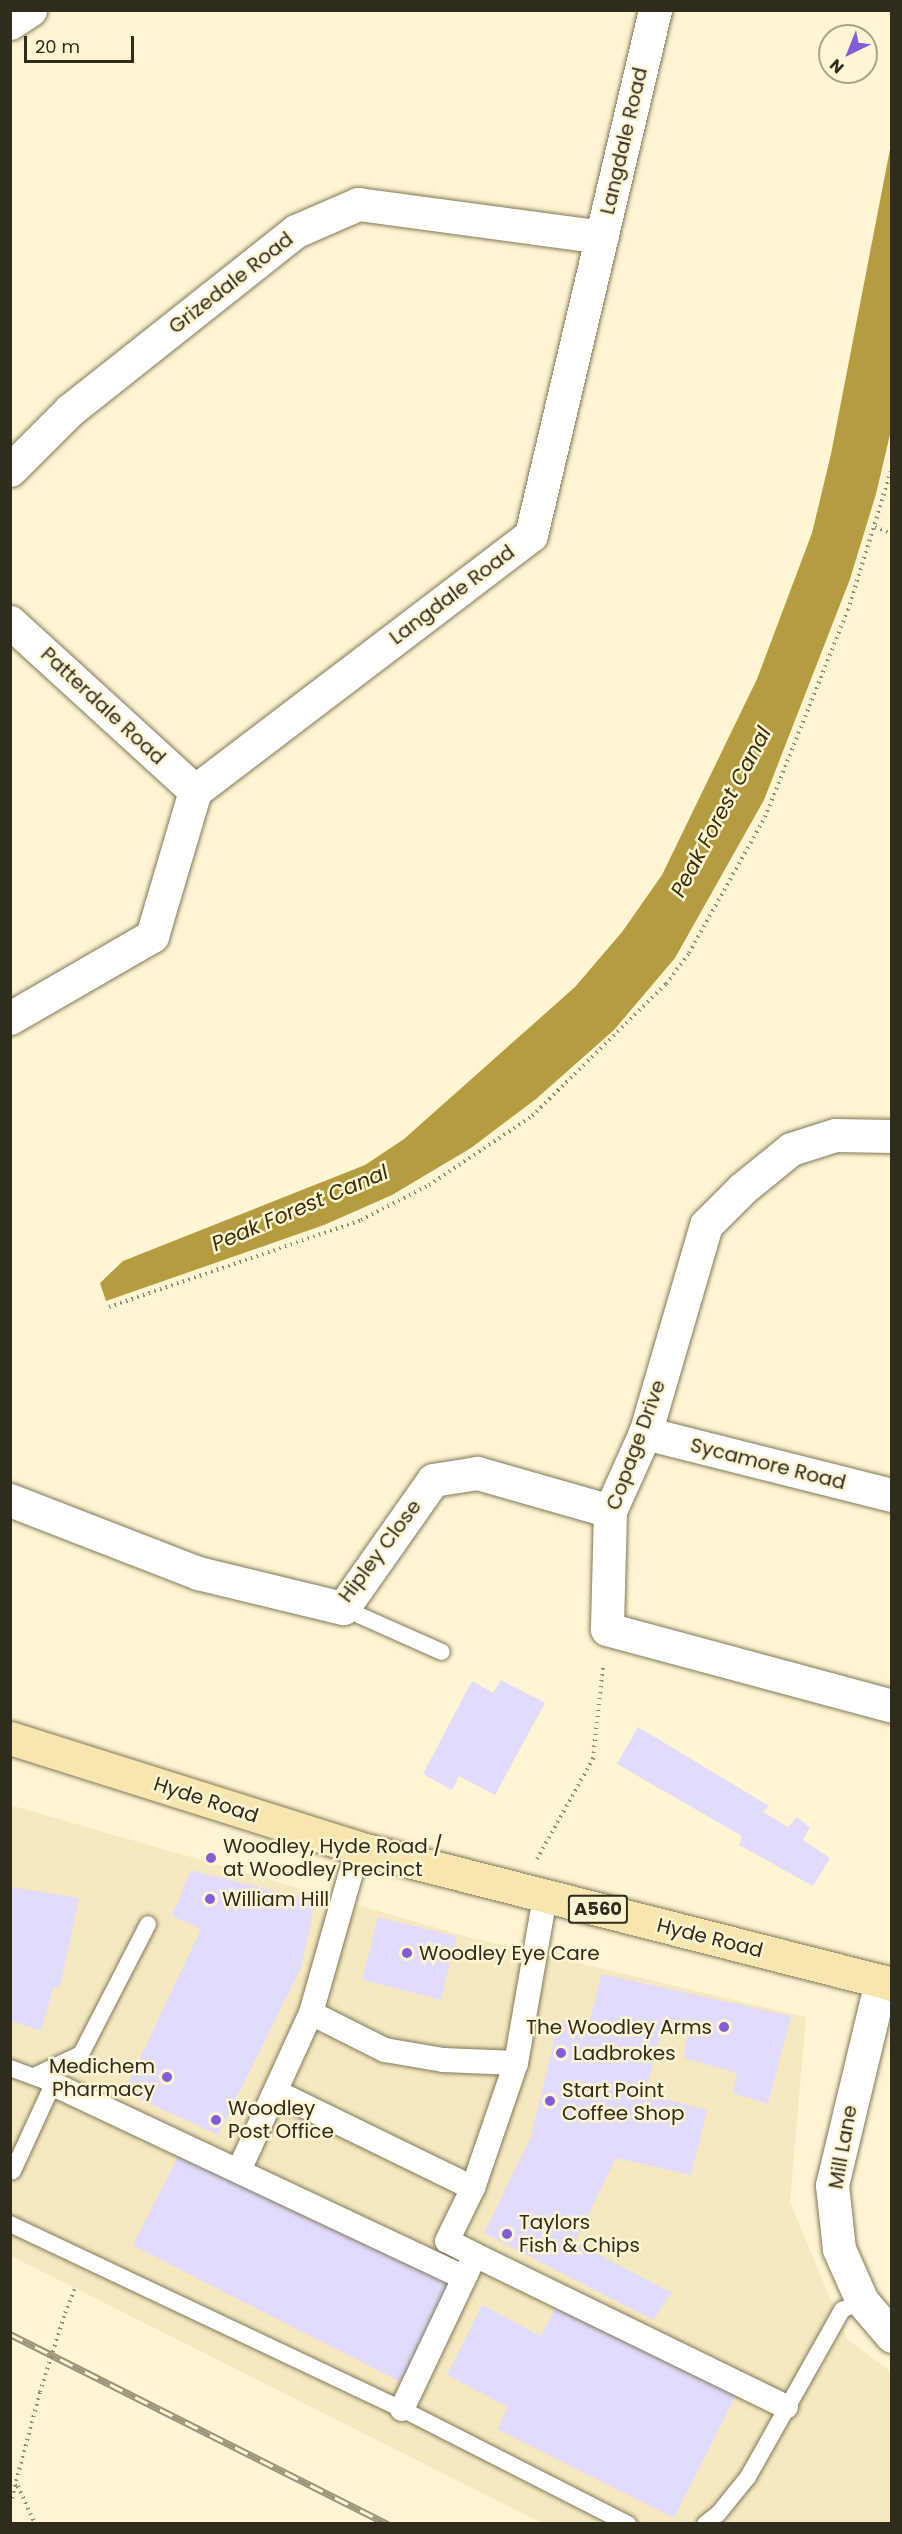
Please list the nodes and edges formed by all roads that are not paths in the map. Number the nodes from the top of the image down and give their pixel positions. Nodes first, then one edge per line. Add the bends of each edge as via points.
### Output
1 (30, 10) edge
2 (655, 10) edge
3 (10, 23) edge
4 (602, 237) junction
5 (10, 470) edge
6 (10, 622) edge
7 (195, 790) junction
8 (10, 1018) edge
9 (891, 1136) edge
10 (645, 1433) junction
11 (891, 1495) edge
12 (10, 1500) edge
13 (610, 1511) junction
14 (343, 1608) junction
15 (442, 1652) dead end
16 (891, 1706) edge
17 (10, 1738) edge
18 (358, 1848) junction
19 (532, 1893) junction
20 (148, 1924) dead end
21 (886, 1982) edge
22 (311, 2013) junction
23 (516, 2063) junction
24 (10, 2068) edge
25 (44, 2080) junction
26 (276, 2092) junction
27 (240, 2168) junction
28 (13, 2171) dead end
29 (473, 2188) junction
30 (10, 2224) edge
31 (475, 2255) junction
32 (464, 2277) junction
33 (862, 2301) junction
34 (891, 2336) edge
35 (786, 2407) junction
36 (402, 2409) junction
37 (628, 2523) edge
38 (705, 2523) edge

1 - 3 street
2 - 4 street, Langdale Road
4 - 5 street, Grizedale Road via 358,204 296,231 70,410
4 - 7 street, Langdale Road via 531,535
6 - 7 street, Patterdale Road
7 - 8 street via 152,936
9 - 10 street, Copage Drive via 835,1135 791,1149 706,1225
10 - 11 street, Sycamore Road
10 - 13 street, Copage Drive
12 - 14 street, Hipley Close via 198,1573
13 - 14 street, Hipley Close via 477,1473 433,1480
13 - 16 street, Copage Drive via 607,1629
14 - 15 lane
17 - 18 main road, Hyde Road / A560
18 - 19 main road, Hyde Road / A560
18 - 22 street
19 - 21 main road, Hyde Road / A560
19 - 23 street
20 - 25 lane via 81,2054
21 - 33 street, Mill Lane via 832,2185 839,2249
22 - 23 street via 385,2050 443,2060
22 - 26 street
23 - 29 street
24 - 25 lane
25 - 27 street
25 - 28 lane
26 - 27 street
26 - 29 street
27 - 32 street
29 - 31 street via 447,2241
30 - 36 lane
31 - 32 street
31 - 35 street
32 - 36 street
33 - 34 street, Mill Lane
33 - 35 lane via 842,2310
35 - 38 lane via 748,2477 718,2514
36 - 37 lane

